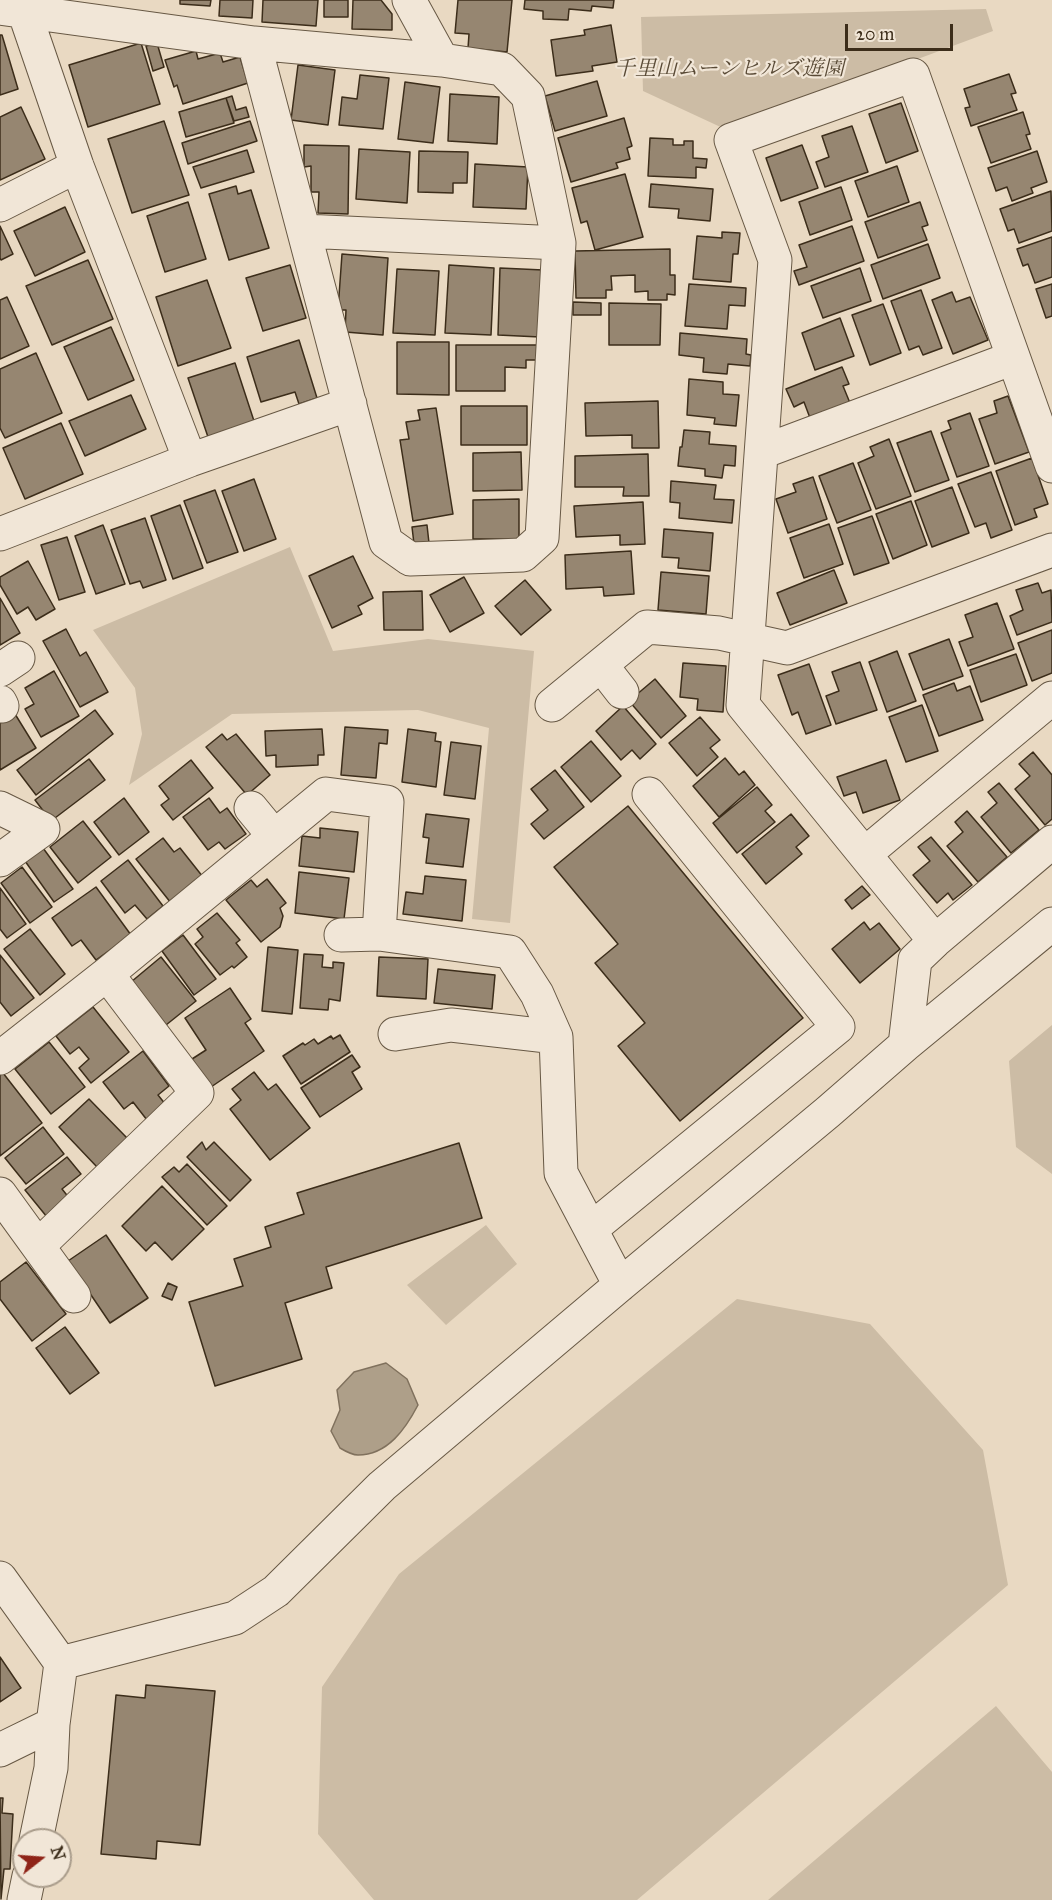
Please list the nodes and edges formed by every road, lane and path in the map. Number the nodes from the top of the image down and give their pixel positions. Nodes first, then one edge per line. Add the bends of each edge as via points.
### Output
1 (409, 0) edge
2 (12, 10) edge
3 (254, 43) junction
4 (442, 60) junction
5 (77, 166) junction
6 (0, 205) edge
7 (304, 231) junction
8 (559, 243) junction
9 (1013, 358) junction
10 (350, 404) junction
11 (762, 453) junction
12 (190, 460) junction
13 (1052, 466) edge
14 (2, 526) edge
15 (1052, 550) edge
16 (747, 639) junction
17 (601, 665) junction
18 (622, 692) dead end
19 (1052, 698) edge
20 (552, 705) dead end
21 (649, 794) dead end
22 (0, 808) edge
23 (251, 808) dead end
24 (274, 836) junction
25 (1052, 842) edge
26 (866, 854) junction
27 (0, 860) edge
28 (1052, 924) edge
29 (379, 934) junction
30 (340, 935) dead end
31 (935, 940) junction
32 (107, 974) junction
33 (395, 1034) dead end
34 (556, 1037) junction
35 (905, 1045) junction
36 (0, 1058) edge
37 (0, 1194) edge
38 (591, 1229) junction
39 (38, 1246) junction
40 (620, 1285) junction
41 (74, 1296) dead end
42 (0, 1578) edge
43 (61, 1663) junction
44 (53, 1724) junction
45 (0, 1750) edge
46 (38, 1828) edge

1 - 4 street
2 - 3 street
2 - 5 street
3 - 4 street
3 - 7 street
4 - 8 street via 502,69 528,96
5 - 6 street
5 - 12 street
7 - 8 street
7 - 10 street
8 - 10 street via 542,538 522,555 410,559 386,542
9 - 11 street
9 - 11 street via 913,75 731,140 775,260
9 - 13 street
10 - 12 street
11 - 16 street
12 - 14 street
15 - 16 street via 787,648
16 - 17 street via 647,627
16 - 26 street via 743,705
17 - 18 street
17 - 20 street
19 - 26 street
21 - 38 street via 838,1027
22 - 27 street via 42,830
23 - 24 street
24 - 29 street via 326,795 387,802
24 - 32 street
25 - 31 street
26 - 31 street
28 - 35 street
29 - 30 street
29 - 34 street via 510,952 537,994
31 - 35 street via 915,960
32 - 36 street
32 - 39 street via 197,1093
33 - 34 street via 451,1025
34 - 38 street via 561,1173
35 - 40 street
37 - 39 street
38 - 40 street
39 - 41 street
40 - 43 street via 382,1486 276,1591 235,1618
42 - 43 street
43 - 44 street
44 - 45 street
44 - 46 street via 51,1768

